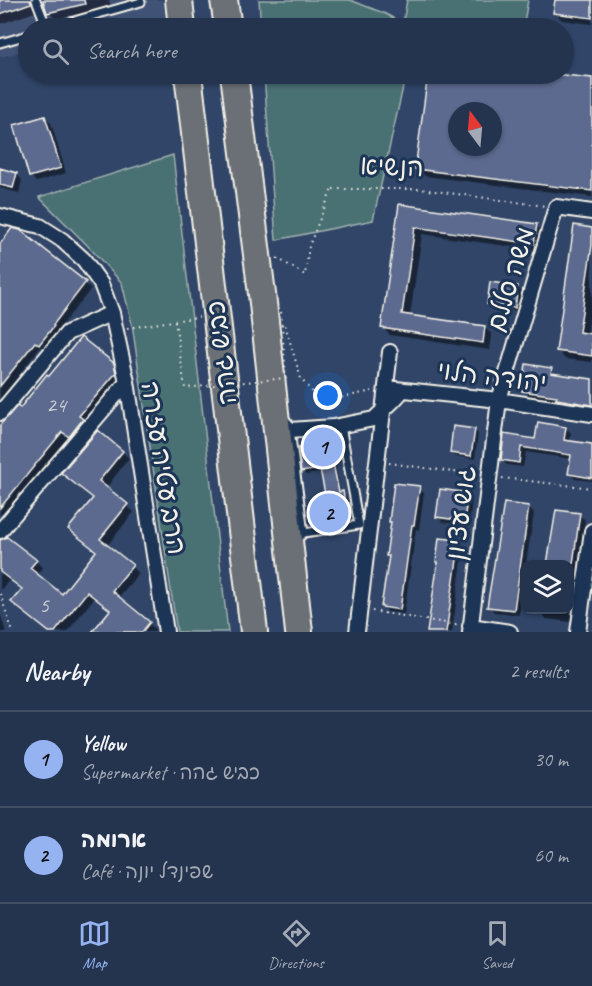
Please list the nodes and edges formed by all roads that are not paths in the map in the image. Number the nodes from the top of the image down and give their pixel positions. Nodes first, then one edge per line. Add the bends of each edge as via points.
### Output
1 (36, 0) edge
2 (179, 0) edge
3 (224, 0) edge
4 (141, 2) dead end
5 (44, 18) edge
6 (84, 18) edge
7 (181, 18) edge
8 (227, 18) edge
9 (18, 37) edge
10 (0, 43) edge
11 (189, 84) edge
12 (235, 84) edge
13 (592, 212) edge
14 (0, 216) edge
15 (112, 313) junction
16 (390, 352) dead end
17 (127, 382) junction
18 (386, 388) junction
19 (403, 390) junction
20 (499, 400) junction
21 (274, 402) junction
22 (384, 410) junction
23 (0, 413) edge
24 (592, 414) edge
25 (341, 426) junction
26 (290, 430) junction
27 (0, 531) edge
28 (592, 531) edge
29 (297, 539) junction
30 (470, 629) edge
31 (166, 632) edge
32 (254, 632) edge
33 (299, 632) edge
34 (357, 632) edge
35 (510, 632) edge
36 (578, 632) edge

1 - 5 lane
2 - 7 highway
3 - 8 highway
4 - 6 lane
9 - 10 lane
11 - 32 highway, כביש גהה
12 - 21 highway, כביש גהה
13 - 20 street, משה סללם via 556,207
14 - 15 street, הרב עטיה עזרה via 40,226 62,240 84,260 101,284
15 - 17 street, הרב עטיה עזרה
15 - 23 street via 67,333
16 - 18 street
17 - 27 street
17 - 31 street, הרב עטיה עזרה
18 - 19 street, יהודה הלוי
18 - 22 street
19 - 20 street, יהודה הלוי
19 - 22 street
20 - 24 street, יהודה הלוי
20 - 30 street, גוש עציון
21 - 26 street
21 - 29 highway, כביש גהה
22 - 25 street via 374,419
22 - 34 street
25 - 26 street
25 - 29 lane via 359,525
26 - 29 lane
28 - 36 street
29 - 33 highway, כביש גהה
30 - 35 street

